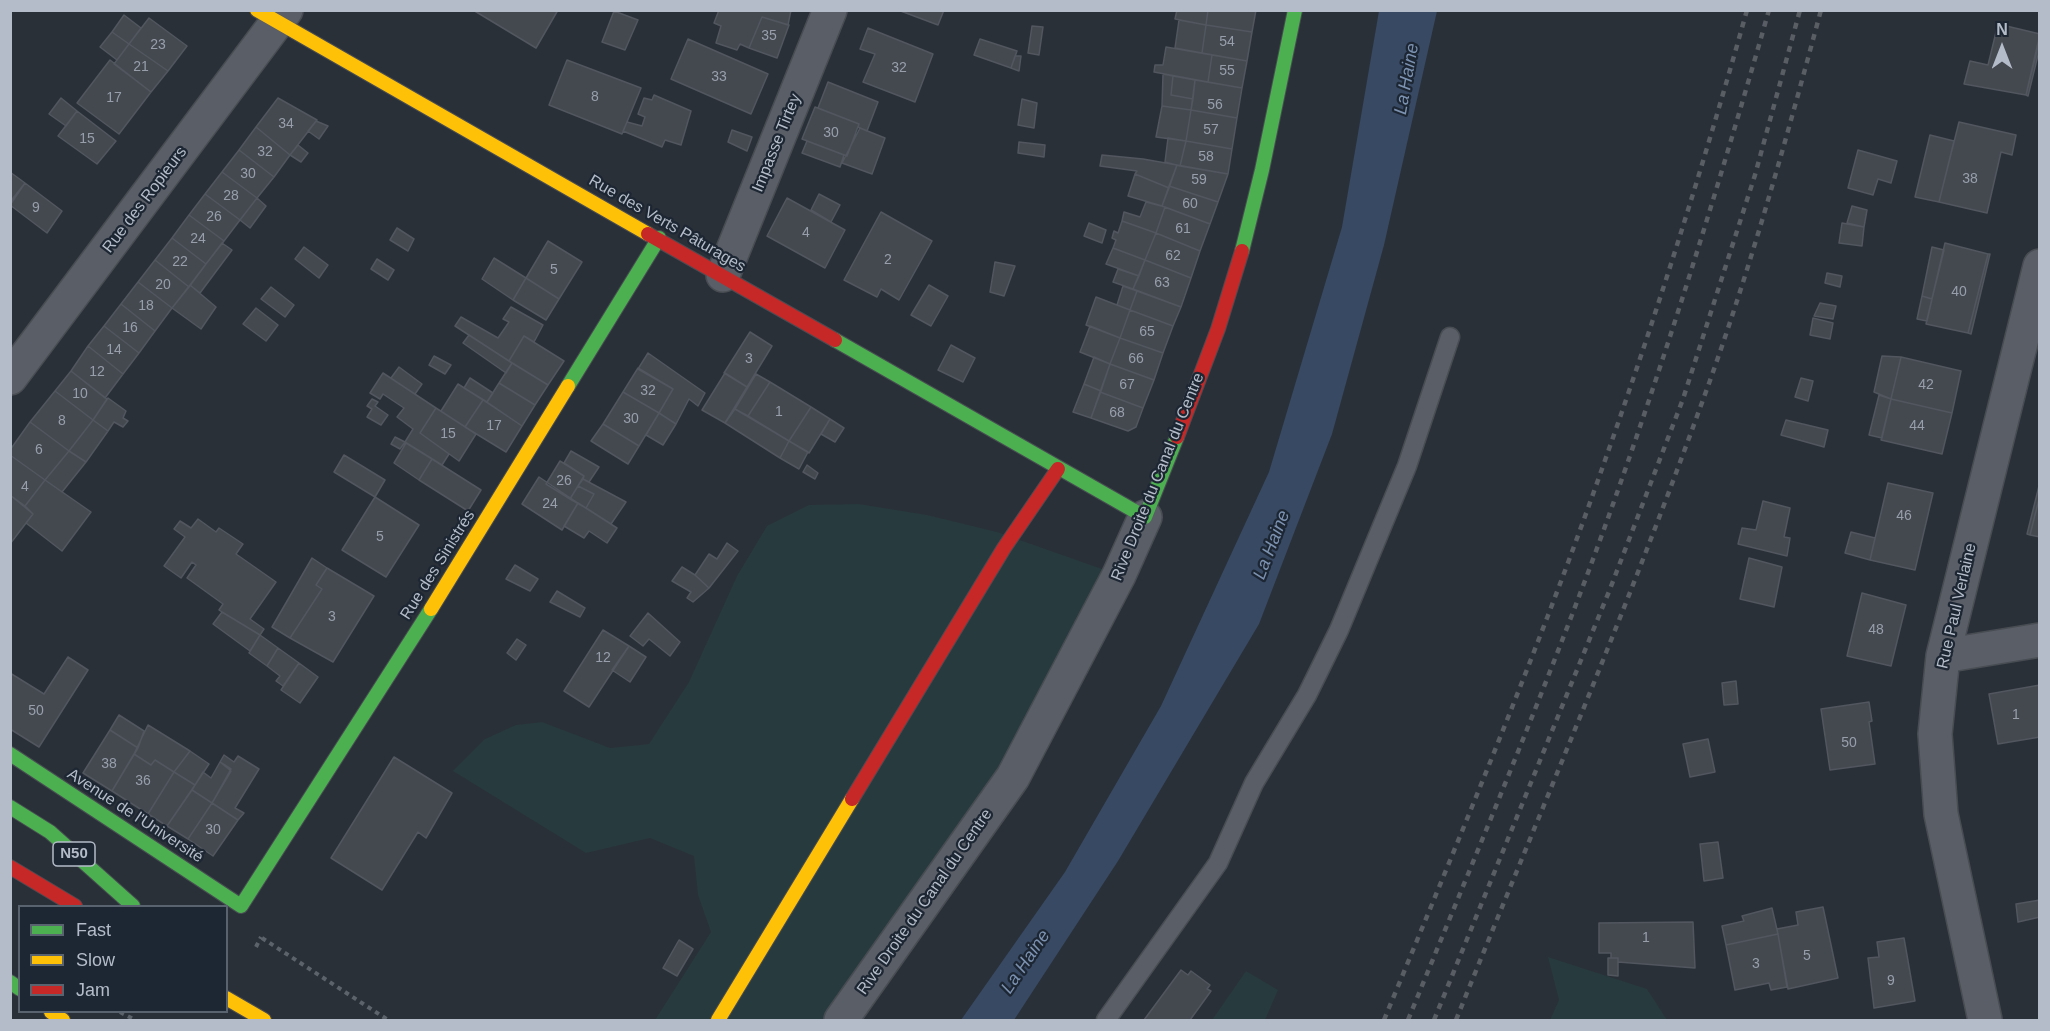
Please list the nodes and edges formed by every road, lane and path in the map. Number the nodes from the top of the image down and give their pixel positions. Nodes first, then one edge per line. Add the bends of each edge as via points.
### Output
1 (830, 10) edge
2 (1295, 10) edge
3 (274, 15) edge
4 (659, 238) junction
5 (2039, 274) edge
6 (723, 275) junction
7 (1450, 337) dead end
8 (10, 378) edge
9 (1058, 469) junction
10 (1145, 517) junction
11 (2040, 640) edge
12 (1943, 656) junction
13 (10, 754) edge
14 (10, 807) edge
15 (10, 867) edge
16 (73, 905) edge
17 (132, 905) edge
18 (241, 906) joint
19 (262, 939) dead end
20 (228, 993) edge
21 (228, 999) edge
22 (251, 1012) junction
23 (264, 1020) edge
24 (388, 1020) edge
25 (718, 1020) edge
26 (842, 1020) edge
27 (1106, 1020) edge
28 (1985, 1020) edge

1 - 6 street, Impasse Tirtey
2 - 10 main road, Rive Droite du Canal du Centre via 1238,265 1196,389
3 - 4 main road, Rue des Verts Pâturages
3 - 8 street, Rue des Ropieurs
4 - 6 main road, Rue des Verts Pâturages
4 - 18 main road, Rue des Sinistrés via 372,705
5 - 12 street, Rue Paul Verlaine
6 - 9 main road, Rue des Verts Pâturages
7 - 27 lane via 1407,466 1339,630 1307,695 1254,783 1218,863
9 - 10 main road, Rue des Verts Pâturages
9 - 25 main road via 1004,548
10 - 26 street, Rive Droite du Canal du Centre via 1013,777
11 - 12 street
12 - 28 street, Rue Paul Verlaine via 1935,734 1941,814
13 - 18 main road, Avenue de l'Université
14 - 17 main road, N50 via 50,832
15 - 16 main road
19 - 24 path
20 - 22 main road
21 - 22 main road
22 - 23 main road

